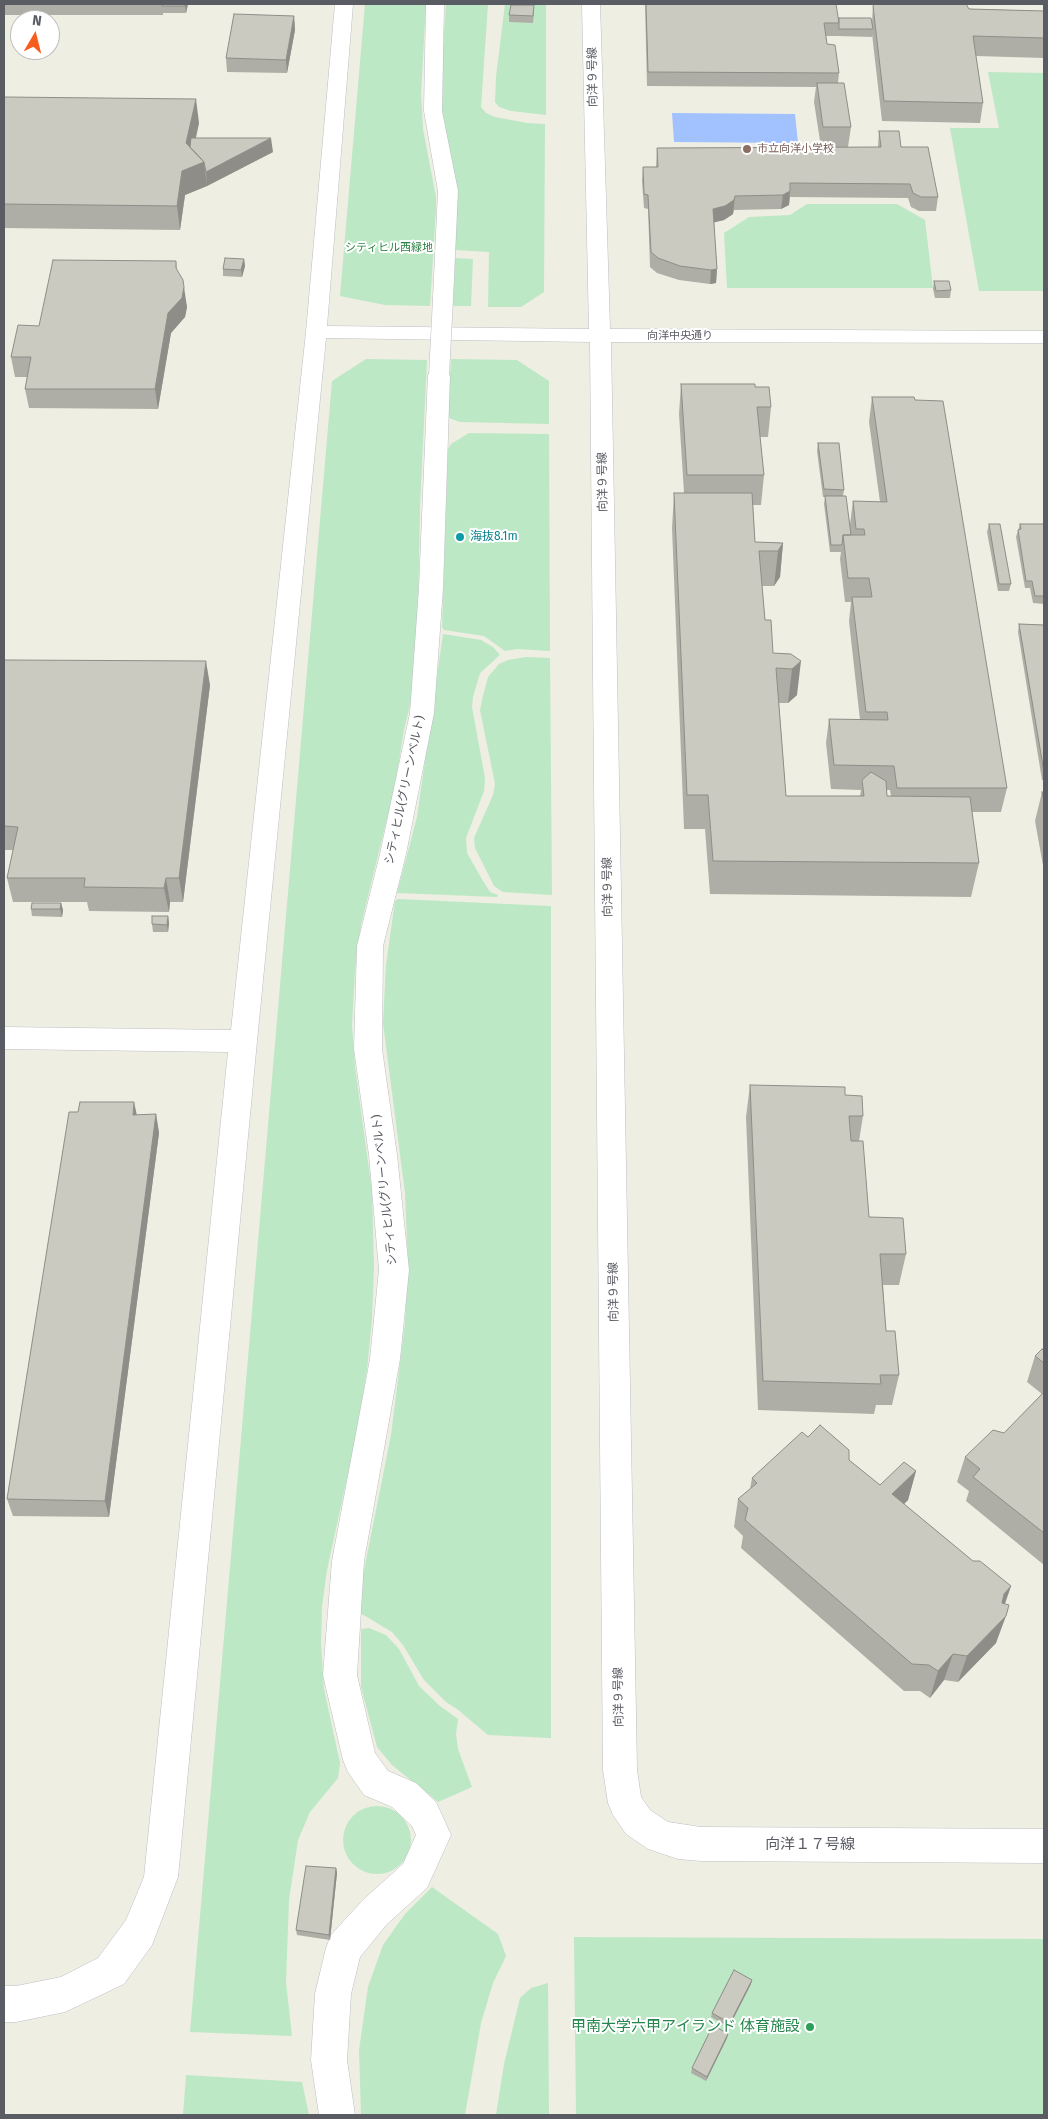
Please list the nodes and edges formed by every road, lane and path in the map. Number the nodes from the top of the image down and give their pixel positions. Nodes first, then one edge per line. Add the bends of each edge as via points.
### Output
1 (344, 4) edge
2 (435, 4) edge
3 (591, 4) edge
4 (316, 332) junction
5 (599, 336) junction
6 (1044, 337) edge
7 (4, 1038) edge
8 (243, 1041) junction
9 (620, 1770) joint
10 (1044, 1846) edge
11 (4, 2004) edge
12 (337, 2115) edge

1 - 4 street
2 - 12 street, シティヒル(グリーンベルト), bridge via 432,111 448,191 431,588 422,712 370,946 368,1049 383,1154 394,1270 385,1359 348,1561 340,1675 360,1760 376,1783 404,1795 424,1814 434,1835 415,1876 375,1912 344,1948 333,1994 329,2060
3 - 5 street, 向洋９号線
4 - 5 street, 向洋中央通り
4 - 8 street
5 - 6 street, 向洋中央通り
5 - 9 street, 向洋９号線
7 - 8 street
8 - 11 street via 161,1877 139,1932 111,1971 65,1994
9 - 10 street, 向洋１７号線 via 624,1803 638,1822 660,1837 678,1842

